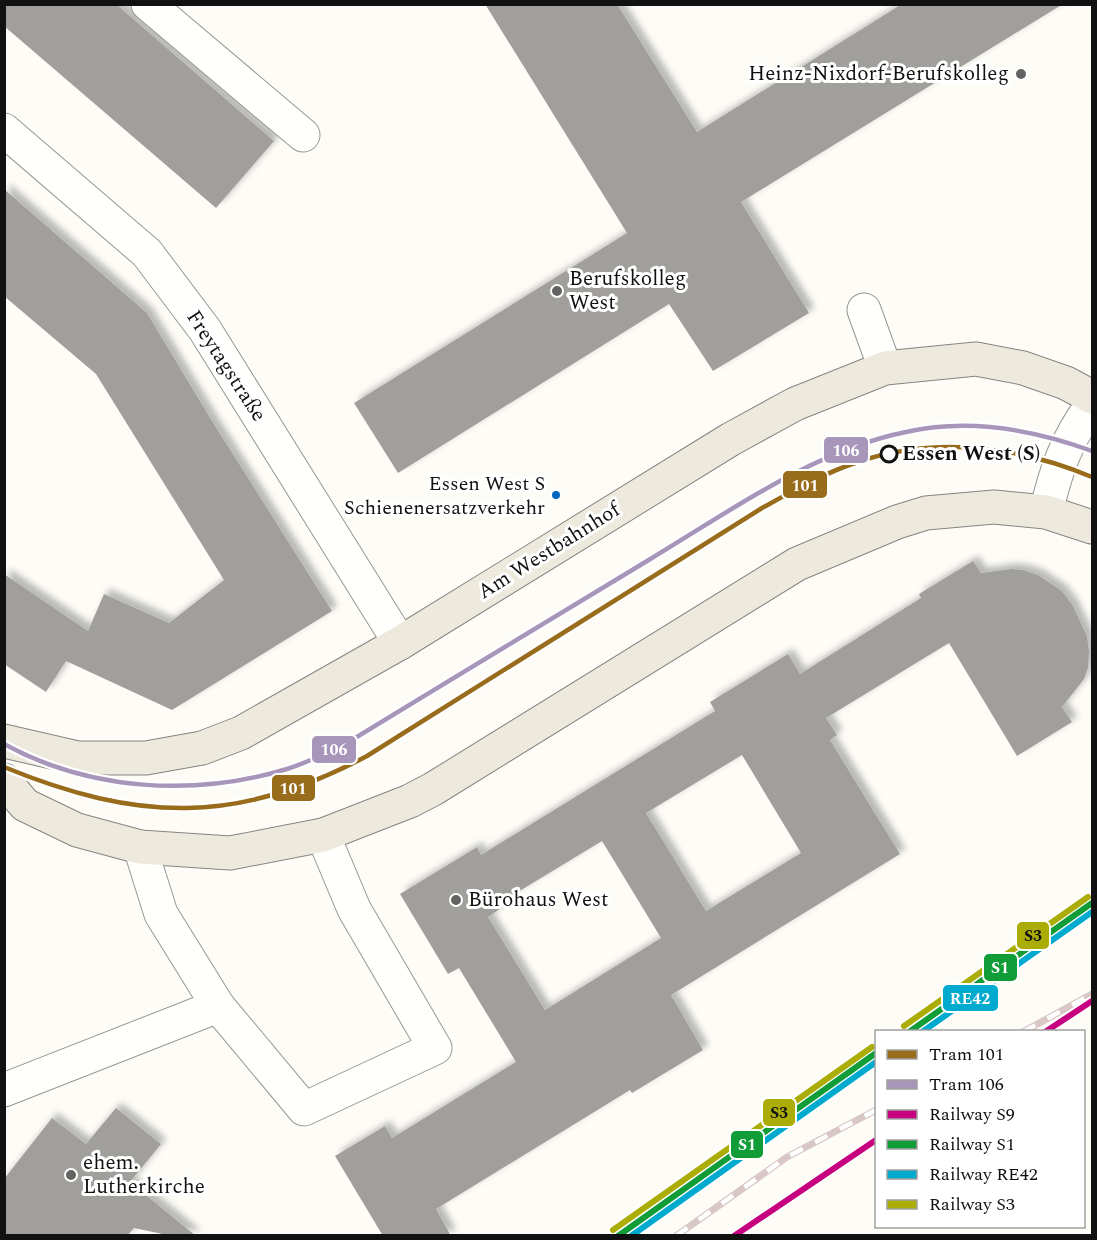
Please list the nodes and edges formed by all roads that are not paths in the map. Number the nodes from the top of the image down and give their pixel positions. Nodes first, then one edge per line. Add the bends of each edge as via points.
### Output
1 (148, 4) edge
2 (4, 130) edge
3 (303, 135) dead end
4 (864, 310) dead end
5 (885, 368) junction
6 (1092, 397) edge
7 (1092, 405) edge
8 (1046, 512) junction
9 (1092, 527) edge
10 (400, 643) junction
11 (4, 741) edge
12 (4, 780) edge
13 (323, 835) junction
14 (140, 847) junction
15 (219, 1006) junction
16 (4, 1090) edge

1 - 3 street
2 - 10 street, Freytagstraße via 147,253 205,330
4 - 5 street
5 - 6 main road, Am Westbahnhof via 976,359 1023,368
5 - 10 main road, Am Westbahnhof via 795,404 730,439
7 - 8 street via 1065,448
8 - 9 main road
8 - 13 main road via 994,507 926,513 797,564 434,789
10 - 11 main road, Am Westbahnhof via 265,721 202,748 146,758 78,758
12 - 14 main road via 26,805 36,810 77,830
13 - 14 main road via 230,853
13 - 15 street via 354,909 435,1048 304,1109
14 - 15 street via 161,914
15 - 16 street

